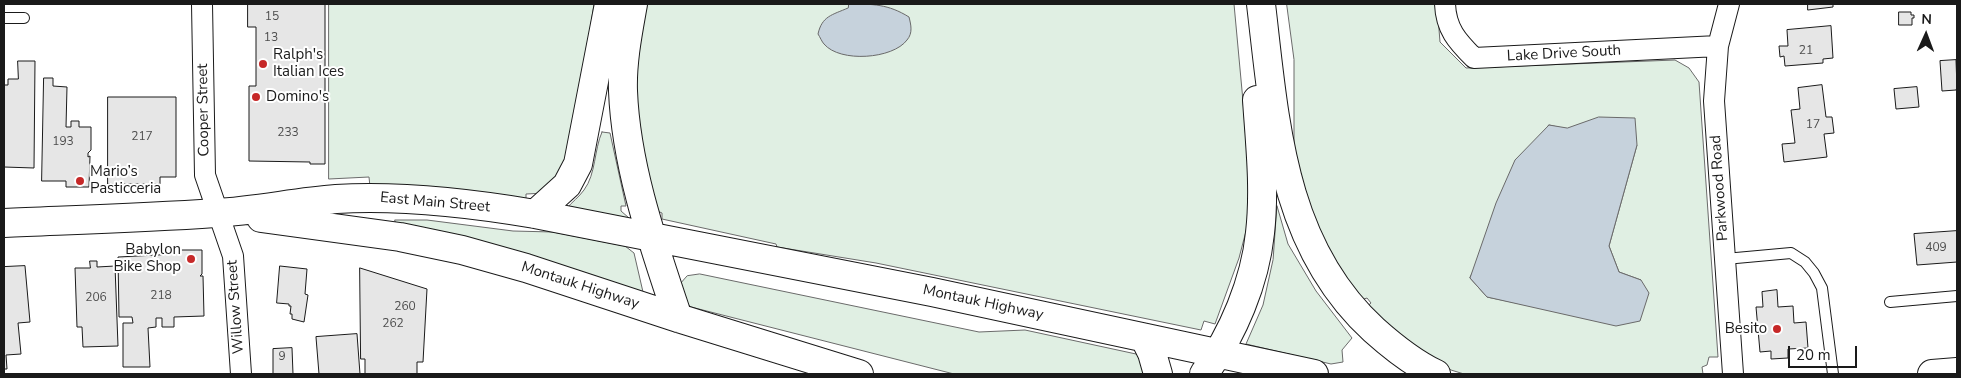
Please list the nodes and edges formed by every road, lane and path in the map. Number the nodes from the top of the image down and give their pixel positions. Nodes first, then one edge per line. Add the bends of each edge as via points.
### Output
1 (202, 4) edge
2 (609, 4) edge
3 (632, 4) edge
4 (1247, 4) edge
5 (1261, 4) edge
6 (1445, 4) edge
7 (1729, 4) edge
8 (4, 18) edge
9 (24, 18) dead end
10 (1718, 46) junction
11 (217, 213) junction
12 (535, 214) junction
13 (4, 223) edge
14 (651, 237) junction
15 (472, 253) joint
16 (1725, 259) junction
17 (1957, 296) edge
18 (1890, 302) dead end
19 (678, 318) junction
20 (1145, 339) junction
21 (1211, 364) edge
22 (1957, 372) edge
23 (241, 374) edge
24 (859, 374) edge
25 (1158, 374) edge
26 (1314, 374) edge
27 (1436, 374) edge
28 (1733, 374) edge
29 (1833, 374) edge
30 (1932, 374) edge

1 - 11 street, Cooper Street via 205,175
2 - 12 main road via 578,164 567,185
3 - 14 main road via 624,70 625,110
4 - 21 main road via 1261,156 1260,233 1245,295
5 - 27 main road via 1281,148 1292,199 1308,240 1329,278 1352,309 1398,351
6 - 10 street, Lake Drive South via 1446,18 1458,42 1474,58
7 - 10 street, Parkwood Road
8 - 9 lane
10 - 16 street, Parkwood Road via 1714,101
11 - 12 main road, East Main Street via 362,198 447,202
11 - 13 main road, East Main Street
11 - 15 main road, East Main Street via 400,237
11 - 23 street, Willow Street via 233,256
12 - 14 main road, East Main Street
14 - 19 main road
14 - 20 main road, Montauk Highway via 932,292
15 - 19 main road, Montauk Highway
16 - 28 street, Parkwood Road
16 - 29 lane via 1791,253 1805,262 1822,288
17 - 18 lane
19 - 24 main road, Montauk Highway
20 - 21 main road, Montauk Highway
20 - 25 main road
21 - 26 main road, Montauk Highway
22 - 30 main road

